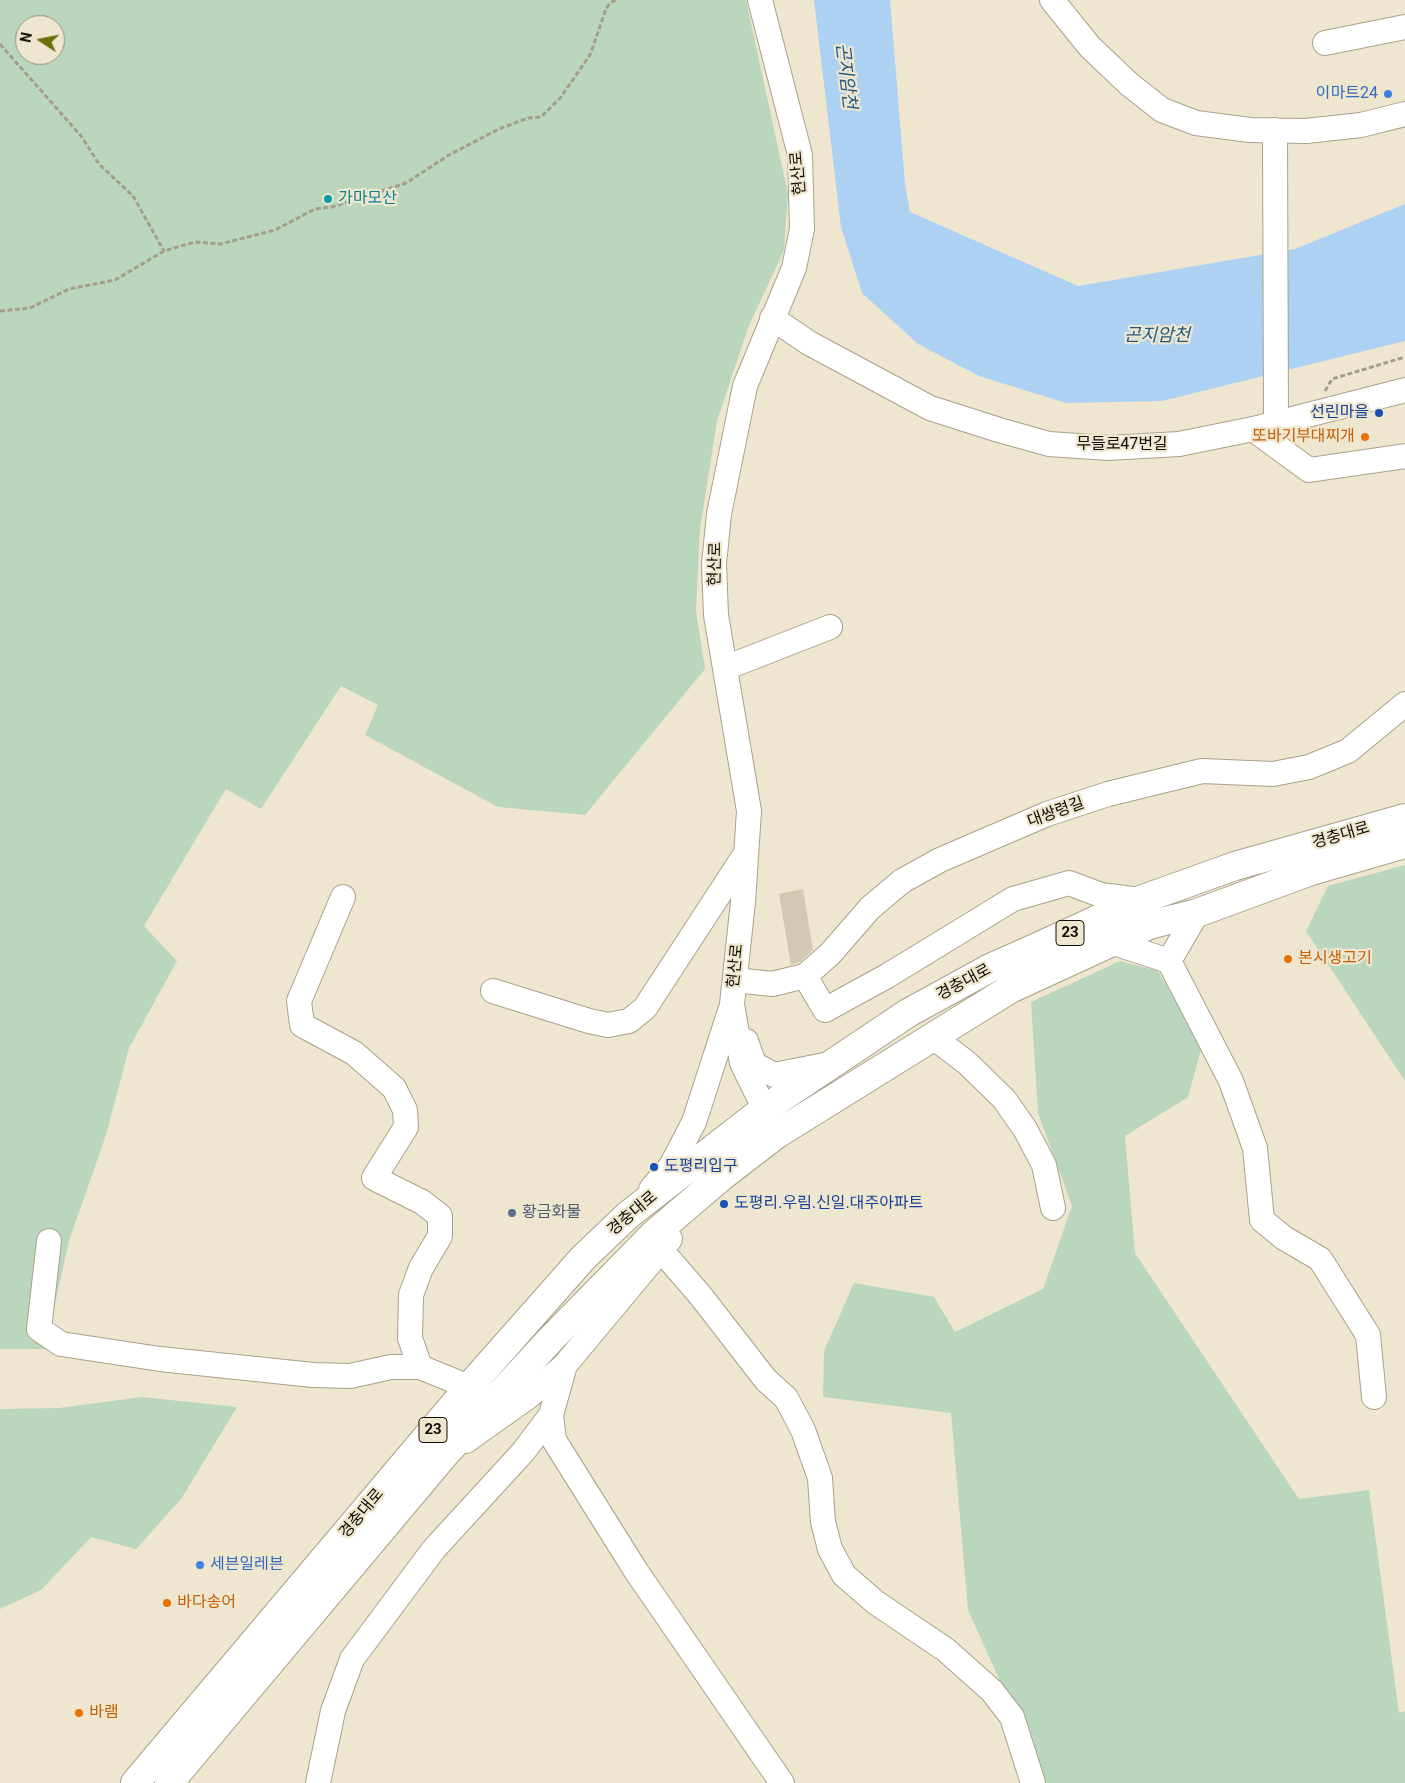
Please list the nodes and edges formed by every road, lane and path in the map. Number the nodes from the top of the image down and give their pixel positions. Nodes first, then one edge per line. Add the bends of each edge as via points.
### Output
1 (618, 0) edge
2 (760, 0) edge
3 (1052, 0) edge
4 (1405, 27) edge
5 (1325, 43) dead end
6 (0, 44) edge
7 (1405, 114) edge
8 (1275, 136) junction
9 (164, 251) junction
10 (788, 282) junction
11 (0, 311) edge
12 (772, 318) junction
13 (809, 343) junction
14 (757, 357) junction
15 (1405, 357) edge
16 (1405, 390) edge
17 (1319, 410) junction
18 (1276, 416) junction
19 (1253, 429) junction
20 (1405, 456) edge
21 (830, 627) dead end
22 (725, 668) junction
23 (1405, 704) edge
24 (1405, 818) edge
25 (1405, 844) edge
26 (748, 850) junction
27 (343, 897) dead end
28 (1140, 900) junction
29 (1197, 912) junction
30 (1111, 942) junction
31 (1169, 961) junction
32 (804, 976) junction
33 (735, 980) junction
34 (493, 991) dead end
35 (732, 1004) junction
36 (933, 1037) junction
37 (833, 1063) junction
38 (763, 1110) junction
39 (777, 1134) junction
40 (721, 1176) junction
41 (1053, 1208) dead end
42 (628, 1215) junction
43 (49, 1240) dead end
44 (661, 1250) junction
45 (564, 1365) junction
46 (420, 1367) junction
47 (469, 1386) junction
48 (1374, 1397) dead end
49 (551, 1414) junction
50 (445, 1454) junction
51 (135, 1783) edge
52 (169, 1783) edge
53 (318, 1783) edge
54 (782, 1783) edge
55 (1033, 1783) edge

1 - 9 path via 611,2 606,9 590,55 561,97 540,117 498,129 406,183 332,208 315,209 274,230 221,244 195,242
2 - 10 street, 현산로 via 800,156 802,229
3 - 8 street via 1090,47 1162,110 1196,123
4 - 5 street
6 - 9 path via 81,136 100,164 133,196
7 - 8 street via 1361,126
8 - 18 street
9 - 11 path via 115,280 69,289 30,308
10 - 12 street, 현산로
10 - 13 street via 792,318
12 - 13 street, 무들로47번길
12 - 14 street, 현산로
13 - 14 street via 776,343
13 - 19 street, 무들로47번길 via 930,408 1049,444 1108,448 1179,444
14 - 22 street, 현산로 via 745,386 719,514 714,564 716,615
15 - 17 path via 1332,379
16 - 17 street, 무들로47번길
17 - 18 street, 무들로47번길
18 - 19 street, 무들로47번길
19 - 20 street via 1309,470
21 - 22 street
22 - 26 street, 현산로 via 749,810
23 - 32 street, 대쌍령길 via 1348,751 1309,766 1274,774 1202,771 1175,776 1047,814 940,860 902,882 870,908 830,954
24 - 28 main road, 경충대로 / 23 via 1235,866
25 - 29 main road, 경충대로 / 23 via 1311,871
26 - 33 street, 현산로
26 - 34 street via 645,1008 629,1021 608,1025 589,1021
27 - 46 street via 299,1002 302,1025 354,1054 394,1088 405,1110 406,1127 374,1178 422,1202 440,1216 440,1236 421,1268 411,1295 410,1338
28 - 32 street via 1101,895 1069,883 1013,899 887,976 824,1010
28 - 37 main road, 경충대로 / 23 via 990,968 908,1013
29 - 30 main road, 경충대로 / 23 via 1149,925
29 - 31 street
30 - 31 street
30 - 36 main road, 경충대로 / 23 via 1010,989
31 - 48 street via 1231,1081 1254,1148 1262,1220 1284,1238 1320,1259 1368,1335
32 - 33 street, 대쌍령길 via 772,984
33 - 35 street, 현산로
35 - 37 street via 754,1064 774,1075
35 - 38 street, 현산로 via 742,1063
35 - 42 street via 694,1122 670,1166
36 - 39 main road, 경충대로 / 23
36 - 41 street via 967,1063 1004,1099 1026,1128 1044,1164
37 - 38 main road, 경충대로 / 23
38 - 39 street, 현산로
38 - 42 main road, 경충대로 / 23
39 - 40 main road, 경충대로 / 23
40 - 44 street
40 - 50 main road, 경충대로 / 23 via 647,1242 551,1339
42 - 47 main road, 경충대로 / 23 via 583,1258
43 - 46 street via 39,1329 61,1344 160,1359 313,1374 350,1376 391,1367
44 - 45 street
44 - 55 street via 766,1380 786,1398 803,1430 820,1478 823,1522 830,1548 844,1575 875,1602 946,1650 992,1692 1012,1717
45 - 49 street
45 - 50 street via 528,1397
46 - 47 street
47 - 51 main road, 경충대로 / 23
49 - 53 street via 523,1452 434,1549 352,1659 333,1711
49 - 54 street via 554,1440 569,1468
50 - 52 main road, 경충대로 / 23

